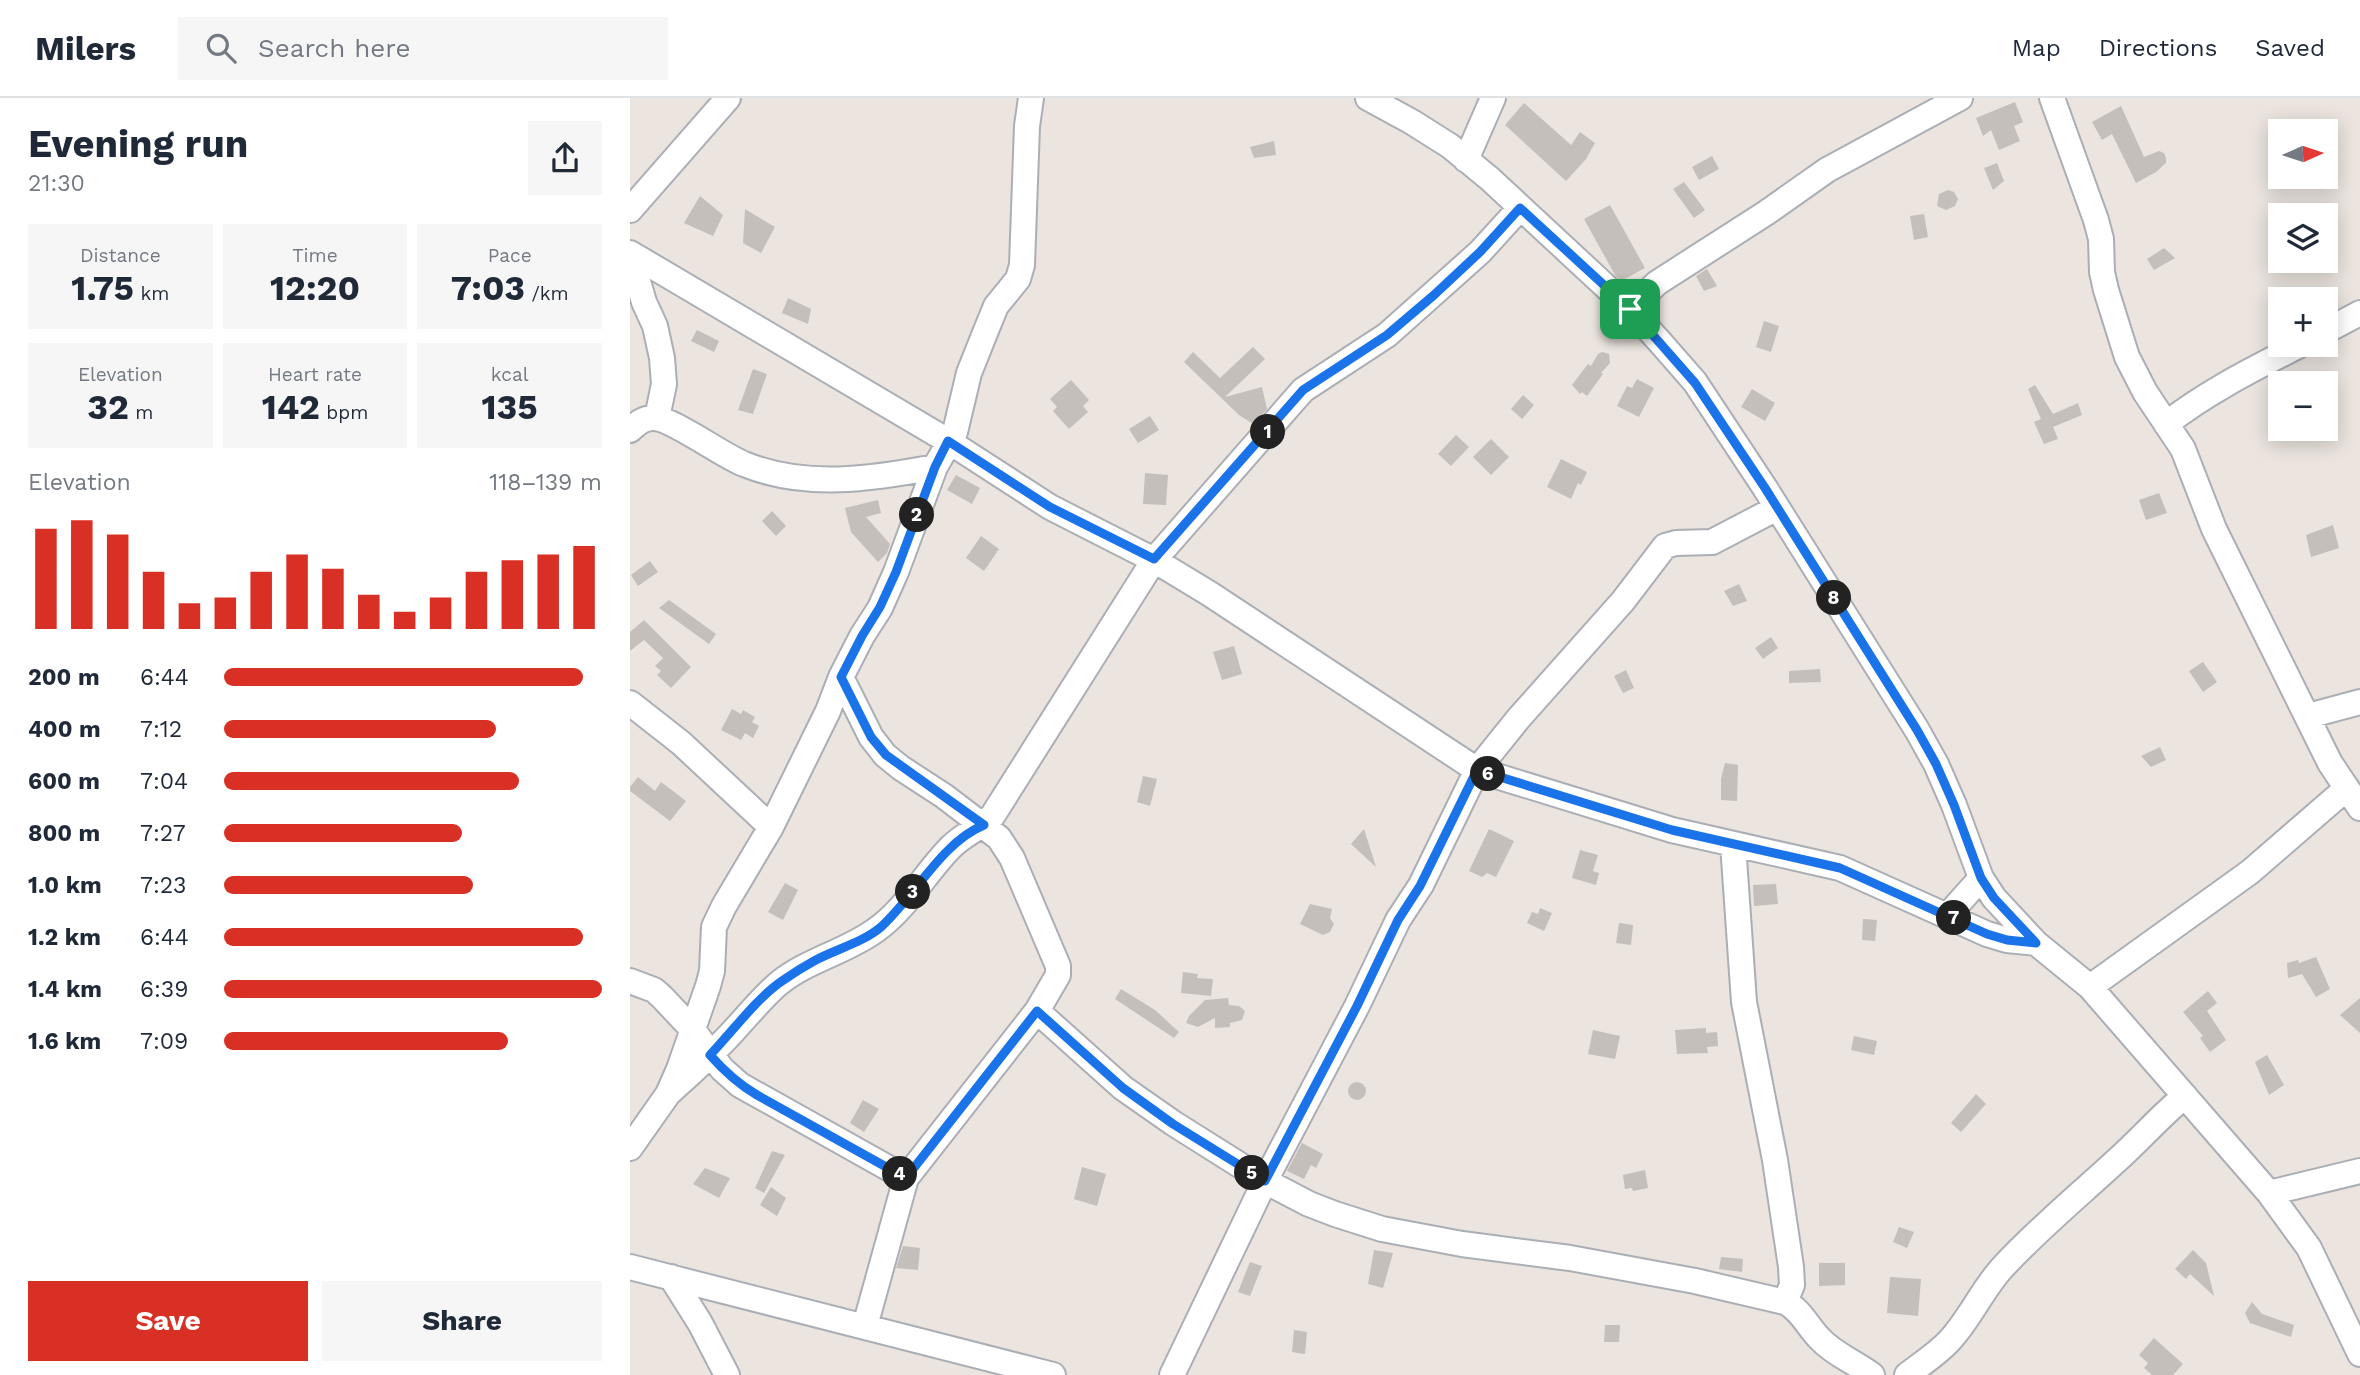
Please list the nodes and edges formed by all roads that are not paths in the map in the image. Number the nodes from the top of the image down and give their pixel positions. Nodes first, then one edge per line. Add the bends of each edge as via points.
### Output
1 (728, 98) edge
2 (1031, 98) edge
3 (1368, 98) edge
4 (1493, 98) edge
5 (1960, 98) edge
6 (2052, 98) edge
7 (1466, 160) junction
8 (1520, 208) junction
9 (630, 210) edge
10 (630, 253) edge
11 (1630, 309) junction
12 (2360, 313) edge
13 (2338, 325) edge
14 (2277, 357) edge
15 (657, 418) junction
16 (2166, 425) junction
17 (630, 430) edge
18 (948, 441) junction
19 (935, 467) junction
20 (1777, 508) junction
21 (1154, 559) junction
22 (841, 677) junction
23 (2360, 702) edge
24 (630, 703) edge
25 (2308, 716) junction
26 (1477, 770) junction
27 (2353, 798) edge
28 (984, 825) junction
29 (771, 827) junction
30 (1733, 844) junction
31 (1981, 878) junction
32 (1948, 915) junction
33 (2036, 943) junction
34 (630, 981) edge
35 (2091, 987) junction
36 (1037, 1011) junction
37 (693, 1030) junction
38 (710, 1055) junction
39 (668, 1094) junction
40 (2185, 1096) junction
41 (630, 1148) edge
42 (2360, 1171) edge
43 (906, 1178) junction
44 (1265, 1181) junction
45 (2269, 1193) junction
46 (630, 1267) edge
47 (671, 1277) junction
48 (1785, 1302) junction
49 (865, 1326) junction
50 (2360, 1354) edge
51 (727, 1375) edge
52 (1049, 1375) edge
53 (1172, 1375) edge
54 (1872, 1375) edge
55 (1907, 1375) edge

1 - 9 street
2 - 18 street via 1022,265 1018,279 996,306 969,373 955,432
3 - 7 street
4 - 7 street
5 - 11 street via 1827,170 1657,283
6 - 16 street via 2101,239 2102,272 2116,328 2145,392
7 - 8 street
8 - 11 street
8 - 21 street via 1480,252 1387,335 1303,390
10 - 15 street via 662,358 664,384
10 - 18 street
11 - 20 street via 1695,383
12 - 13 street
14 - 16 street via 2193,403
15 - 17 street via 643,420
15 - 19 street via 741,464 775,475 848,479
16 - 25 street via 2183,449 2214,529
18 - 19 street
18 - 21 street via 1050,507
19 - 22 street via 896,572
20 - 26 street via 1712,542 1665,546
20 - 31 street via 1936,764
21 - 26 street
21 - 28 street
22 - 28 street via 871,737 886,755
22 - 29 street
23 - 25 street
24 - 29 street via 681,743
25 - 27 street
26 - 30 street
26 - 44 street
27 - 35 street
28 - 36 street via 1012,858 1056,958 1058,975
28 - 38 street via 949,848 879,928 779,983
29 - 37 street via 714,927 712,971
30 - 32 street via 1840,868
30 - 48 street via 1744,1002 1776,1160 1791,1267 1792,1285
31 - 32 street
31 - 33 street
32 - 33 street via 2007,940
33 - 35 street
34 - 37 street via 654,990
35 - 40 street
36 - 43 street
36 - 44 street via 1123,1088
37 - 38 street
37 - 39 street
38 - 39 street
38 - 43 street via 740,1085
39 - 41 street
40 - 45 street
40 - 55 street via 2004,1266 1956,1334
42 - 45 street
43 - 49 street
44 - 48 street via 1309,1204 1382,1229 1570,1258
44 - 53 street
45 - 50 street via 2309,1248
46 - 47 street
47 - 49 street
47 - 51 street
48 - 54 street via 1831,1349
49 - 52 street

